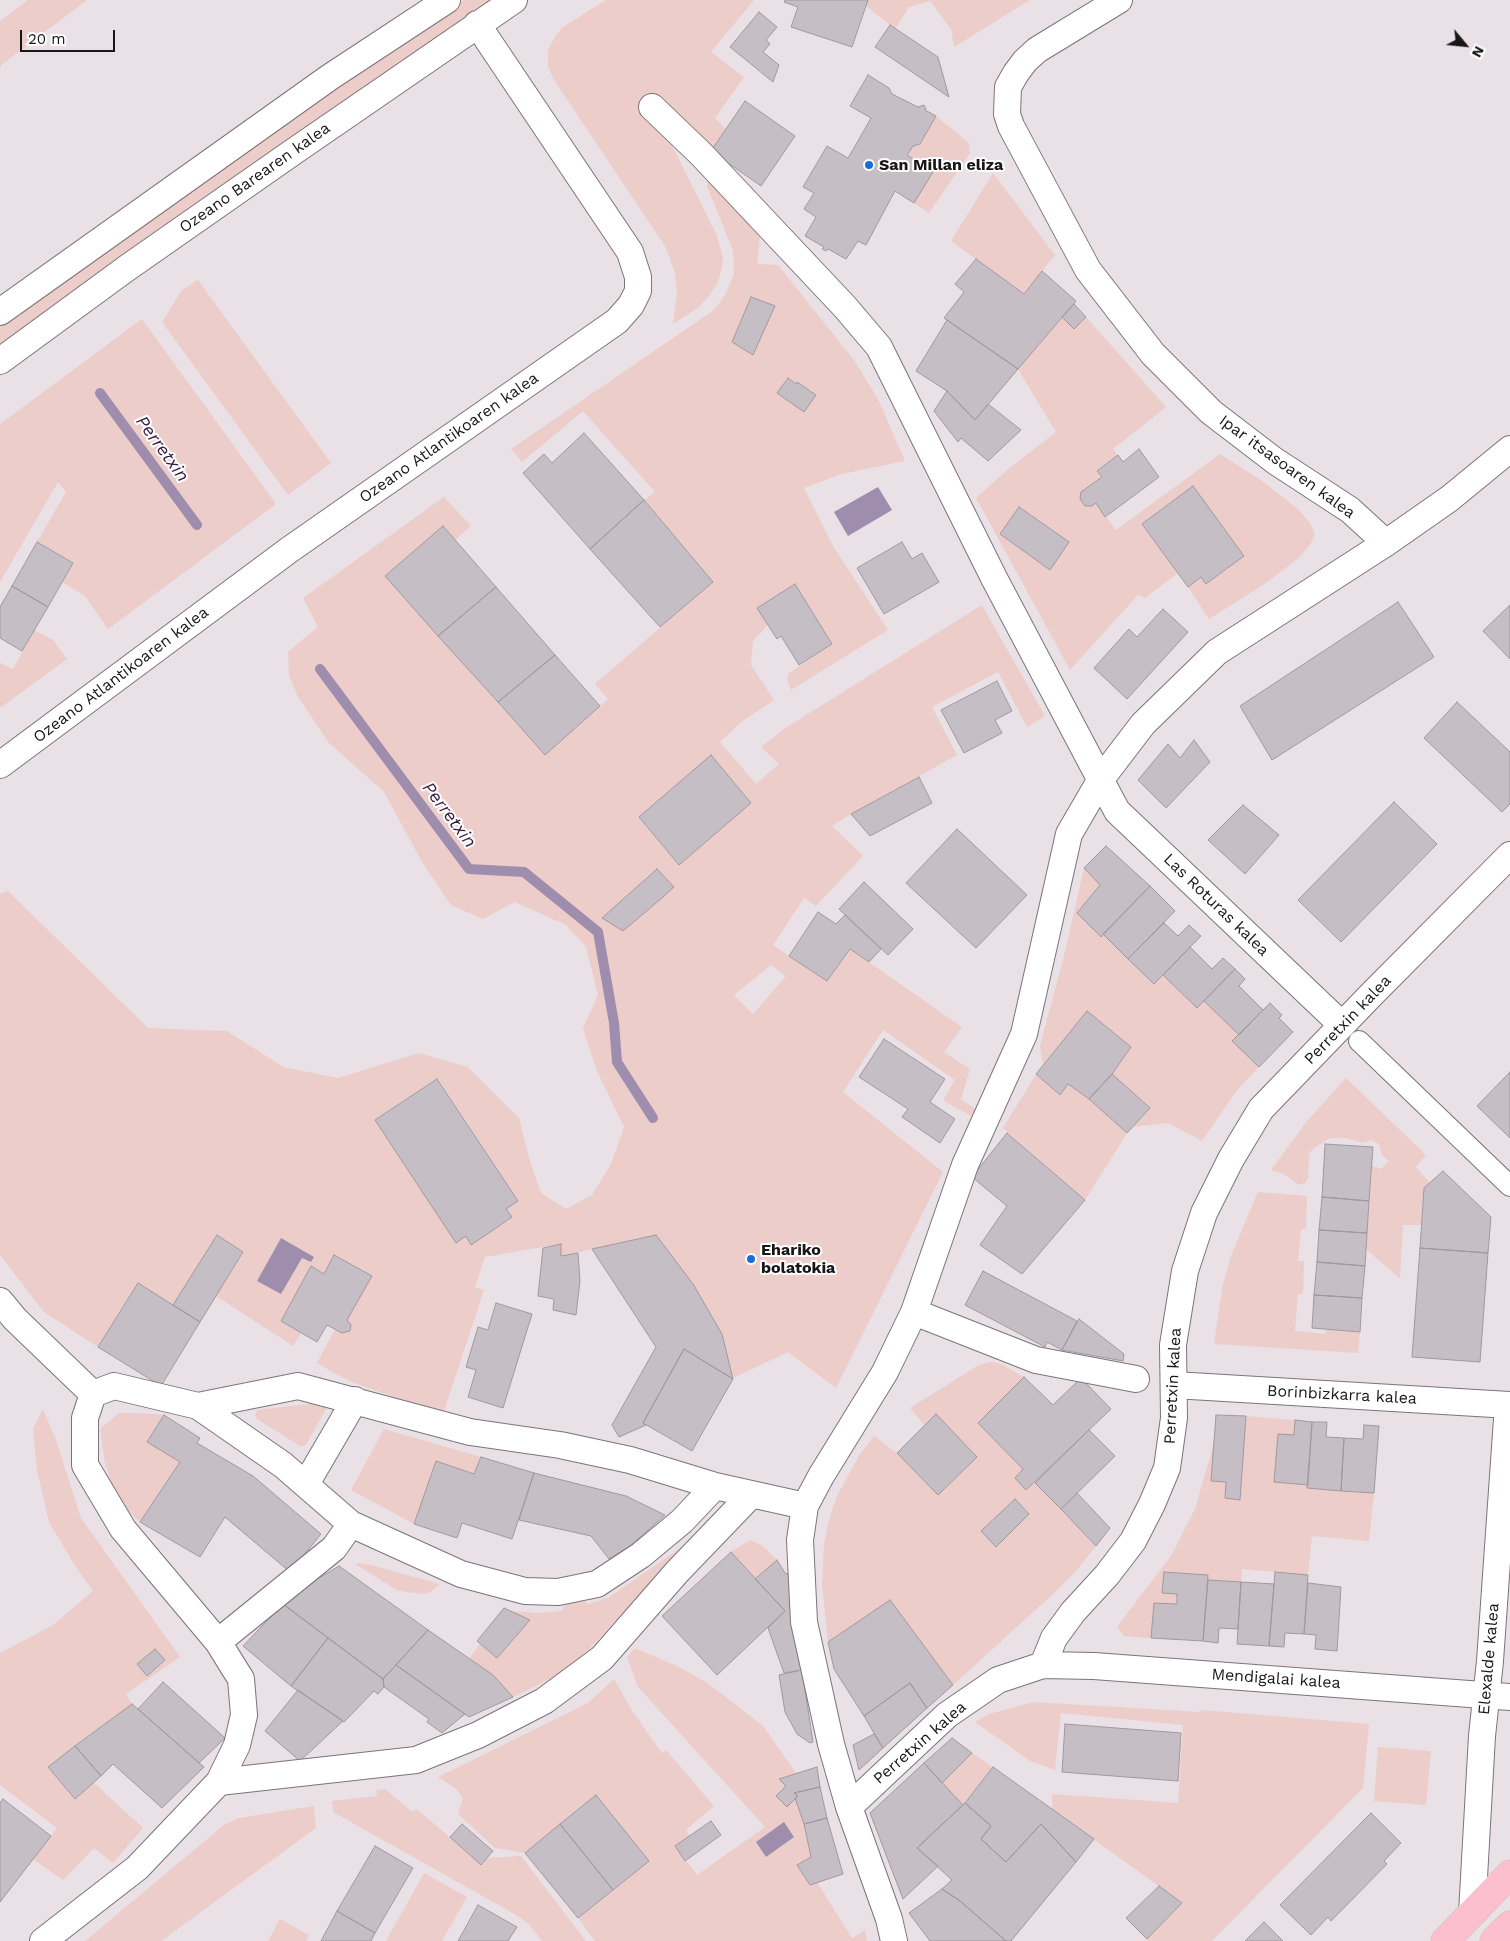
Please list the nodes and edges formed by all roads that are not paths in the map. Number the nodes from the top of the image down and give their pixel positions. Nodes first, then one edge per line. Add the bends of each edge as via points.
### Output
1 (447, 0) edge
2 (514, 0) edge
3 (1118, 0) edge
4 (477, 24) junction
5 (652, 107) dead end
6 (0, 312) edge
7 (0, 361) edge
8 (1510, 450) edge
9 (1386, 543) junction
10 (0, 765) edge
11 (1101, 779) junction
12 (1510, 855) edge
13 (1350, 1033) junction
14 (1510, 1186) edge
15 (0, 1300) edge
16 (914, 1312) junction
17 (1136, 1380) dead end
18 (1174, 1385) junction
19 (93, 1394) junction
20 (355, 1400) junction
21 (1509, 1405) edge
22 (198, 1406) junction
23 (306, 1484) junction
24 (715, 1486) junction
25 (751, 1495) junction
26 (805, 1506) junction
27 (351, 1524) junction
28 (218, 1642) junction
29 (1042, 1665) junction
30 (1498, 1696) edge
31 (219, 1782) junction
32 (848, 1807) junction
33 (1510, 1874) edge
34 (1472, 1913) junction
35 (1510, 1925) edge
36 (43, 1941) edge
37 (894, 1941) edge
38 (1445, 1941) edge
39 (1494, 1941) edge

1 - 6 street via 322,83
2 - 4 street, Ozeano Barearen kalea
3 - 9 street, Ipar itsasoaren kalea via 1037,50 1016,72 1008,87 1007,114 1011,126 1084,262 1153,354 1211,412 1275,461 1350,510
4 - 7 street, Ozeano Barearen kalea via 126,268
4 - 10 street, Ozeano Atlantikoaren kalea via 630,252 638,278 638,291 630,306 617,321 289,550
5 - 11 street, Las Roturas kalea via 845,306 879,347 994,578
8 - 9 street via 1449,499
9 - 11 street via 1217,652 1143,724
11 - 13 street, Las Roturas kalea via 1117,811
11 - 16 street via 1069,834 1024,1034 965,1166
12 - 13 street, Perretxin kalea
13 - 14 street, Las Roturas kalea
13 - 18 street, Perretxin kalea via 1261,1109 1204,1213 1185,1271 1174,1346
15 - 19 street via 15,1319
16 - 17 street via 1036,1360
16 - 26 street via 881,1379 820,1476
18 - 21 street, Borinbizkarra kalea
18 - 29 street, Perretxin kalea via 1174,1418 1167,1468 1152,1504 1133,1541 1054,1638
19 - 22 street via 114,1386
19 - 28 street via 85,1418 85,1465 123,1529
20 - 22 street via 298,1386
20 - 23 street
20 - 24 street via 470,1432 560,1445 630,1460
21 - 30 street, Elexalde kalea
22 - 23 street
23 - 27 street
24 - 25 street
24 - 27 street via 682,1521 641,1555 597,1584 558,1592 525,1591 461,1574
25 - 26 street
25 - 31 street via 677,1572 602,1658 544,1701 416,1760
26 - 32 street via 800,1540 804,1622
27 - 28 street via 334,1548
28 - 31 street via 241,1678 244,1715 237,1745
29 - 30 street, Mendigalai kalea via 1094,1666
29 - 32 street, Perretxin kalea via 998,1680 948,1715
30 - 34 street, Elexalde kalea
31 - 36 street via 137,1868
32 - 37 street
33 - 34 main road
34 - 38 main road
35 - 39 main road

